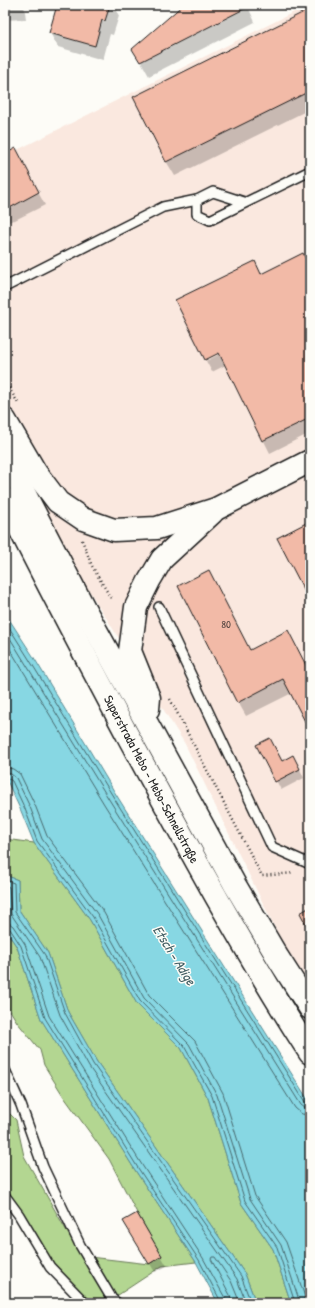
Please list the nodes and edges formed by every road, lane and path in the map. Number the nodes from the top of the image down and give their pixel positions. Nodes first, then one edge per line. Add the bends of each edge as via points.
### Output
1 (310, 171) edge
2 (197, 200) junction
3 (244, 202) junction
4 (5, 287) edge
5 (5, 420) edge
6 (5, 456) edge
7 (310, 461) edge
8 (5, 499) edge
9 (216, 509) junction
10 (81, 537) dead end
11 (112, 600) dead end
12 (159, 607) dead end
13 (147, 722) junction
14 (188, 734) dead end
15 (310, 864) edge
16 (298, 872) dead end
17 (310, 1008) edge
18 (310, 1053) edge
19 (5, 1070) edge
20 (5, 1196) edge
21 (84, 1303) edge
22 (117, 1303) edge

1 - 3 lane
2 - 3 lane via 213,192
2 - 3 lane via 197,214 210,220
2 - 4 lane via 163,207
5 - 9 highway via 36,473 58,502 83,519 114,530 157,528
6 - 13 highway, Superstrada Mebo - Mebo-Schnellstraße
7 - 9 highway
8 - 18 highway, Superstrada Mebo - Mebo-Schnellstraße via 32,555 184,840 250,956
9 - 13 highway via 162,559 136,607 130,651 149,698
10 - 11 path via 92,566
12 - 15 lane via 272,847
13 - 17 highway, Superstrada Mebo - Mebo-Schnellstraße via 235,885
14 - 16 path via 262,876
19 - 22 lane via 43,1166 80,1245 112,1299
20 - 21 lane via 50,1267

